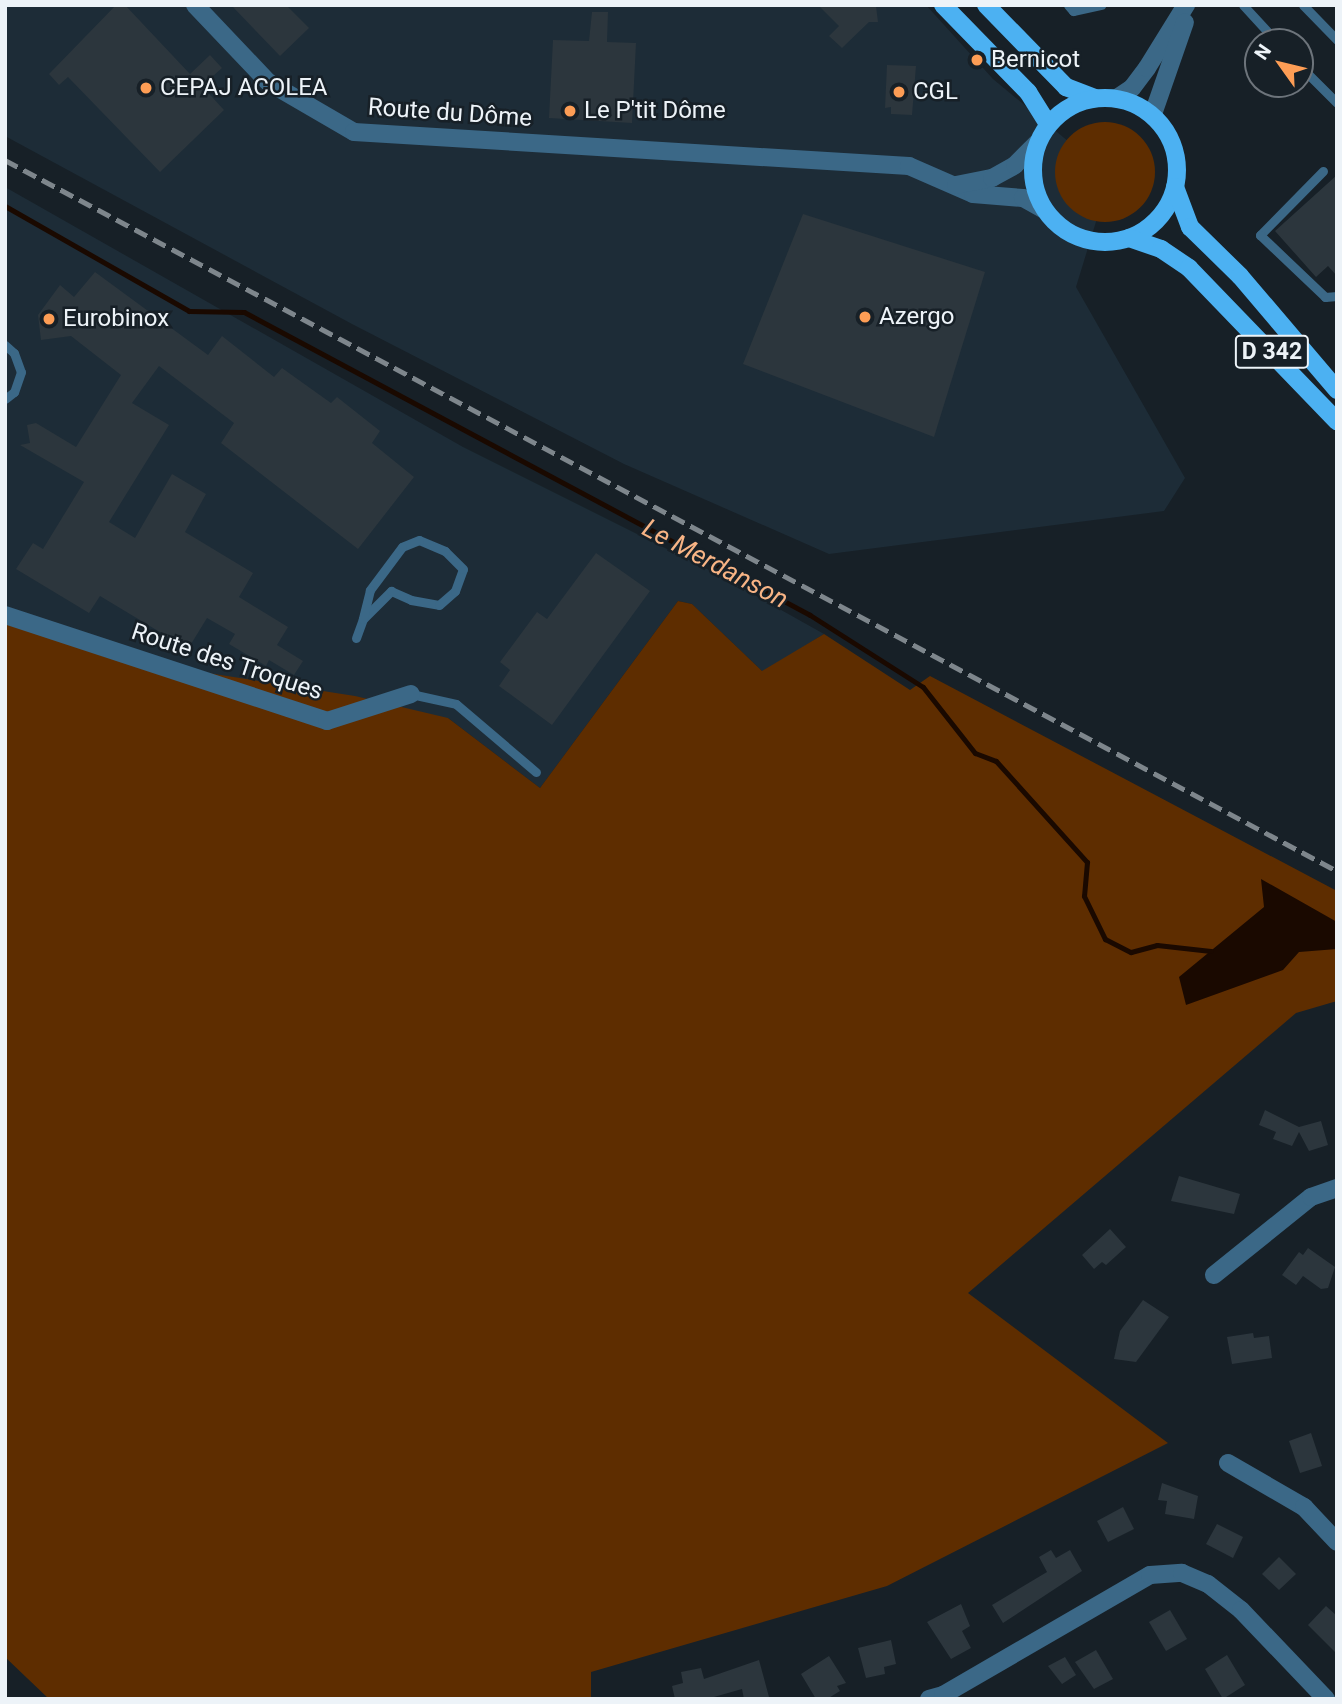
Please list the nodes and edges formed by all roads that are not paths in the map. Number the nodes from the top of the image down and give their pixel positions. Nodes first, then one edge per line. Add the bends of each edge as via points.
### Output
1 (195, 5) edge
2 (943, 5) edge
3 (986, 5) edge
4 (1068, 5) edge
5 (1101, 5) edge
6 (1188, 5) edge
7 (1243, 5) edge
8 (1303, 5) edge
9 (1264, 28) edge
10 (1337, 40) edge
11 (1314, 80) edge
12 (1094, 98) junction
13 (1117, 98) junction
14 (1337, 103) edge
15 (1153, 114) junction
16 (1048, 124) junction
17 (1037, 143) junction
18 (1323, 171) dead end
19 (954, 185) junction
20 (1175, 187) junction
21 (1043, 209) junction
22 (1129, 238) junction
23 (1337, 296) edge
24 (5, 345) edge
25 (1337, 390) edge
26 (5, 399) edge
27 (1337, 421) edge
28 (5, 615) edge
29 (363, 619) junction
30 (356, 638) dead end
31 (411, 694) joint
32 (536, 772) dead end
33 (1337, 1188) edge
34 (1214, 1275) dead end
35 (1228, 1463) dead end
36 (1337, 1542) edge
37 (940, 1698) edge
38 (1325, 1699) edge

1 - 19 street, Route du Dôme via 268,82 354,132 908,166
2 - 16 main road via 1028,92
3 - 12 main road via 1066,87
4 - 5 lane via 1073,11
6 - 13 street via 1132,88
6 - 15 street
7 - 9 lane
8 - 10 lane
11 - 14 lane
12 - 13 main road
12 - 16 main road via 1069,107
13 - 15 main road
15 - 20 main road via 1168,133 1177,156
16 - 17 main road
17 - 19 street via 1015,165 992,178
17 - 21 main road via 1034,187
18 - 23 lane via 1259,235 1325,298
19 - 21 street, Route du Dôme via 973,194 1023,198
20 - 22 main road via 1158,220
20 - 25 main road, D 342 via 1189,227 1240,276
21 - 22 main road via 1077,238 1099,243
22 - 27 main road, D 342 via 1161,250 1189,268
24 - 26 lane via 14,353 21,372 14,392
28 - 31 street, Route des Troques via 327,720
29 - 29 lane via 391,591 439,605 455,591 463,569 445,551 419,540 402,547 370,590
29 - 30 lane
31 - 32 lane, Route des Troques via 456,704
33 - 34 street via 1311,1197
35 - 36 street via 1304,1507
37 - 38 street via 1150,1575 1182,1573 1208,1584 1241,1610

